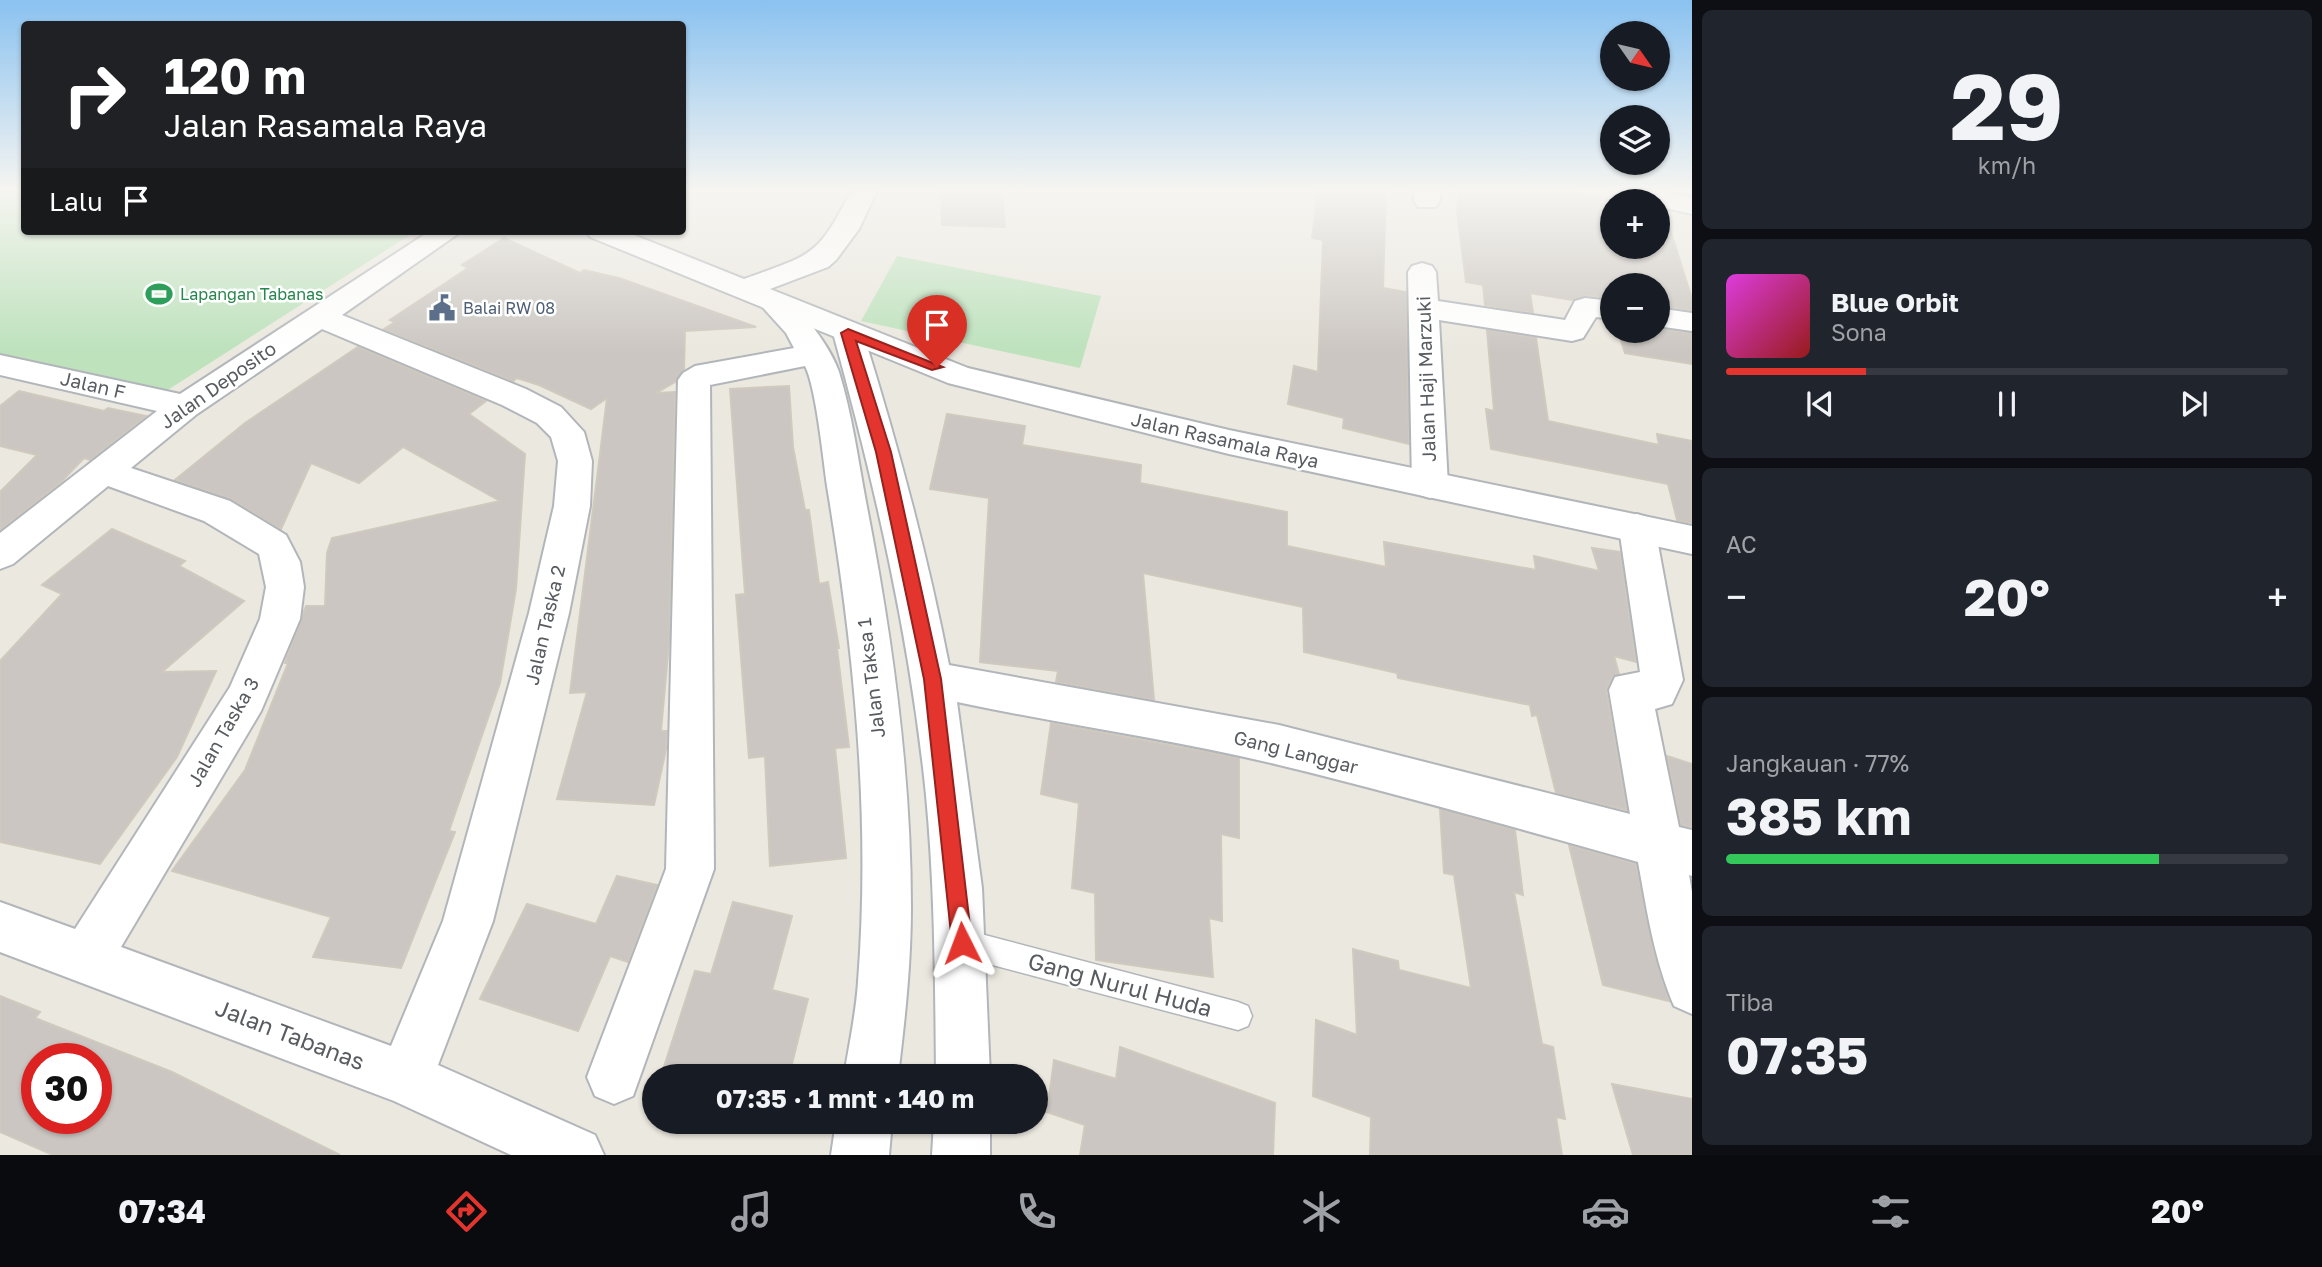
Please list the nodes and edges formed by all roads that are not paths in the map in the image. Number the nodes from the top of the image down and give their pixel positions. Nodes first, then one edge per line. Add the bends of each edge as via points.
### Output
1 (427, 245) edge
2 (635, 245) edge
3 (837, 245) edge
4 (1422, 272) dead end
5 (757, 294) junction
6 (1423, 307) junction
7 (1600, 309) edge
8 (317, 316) junction
9 (1670, 319) edge
10 (1692, 322) edge
11 (832, 344) junction
12 (0, 365) edge
13 (185, 406) junction
14 (102, 471) junction
15 (1430, 485) junction
16 (1637, 528) junction
17 (1692, 540) edge
18 (0, 554) edge
19 (932, 679) junction
20 (1674, 848) edge
21 (0, 927) edge
22 (962, 943) junction
23 (86, 958) junction
24 (1692, 988) edge
25 (1238, 1016) dead end
26 (873, 1064) edge
27 (963, 1064) edge
28 (614, 1077) dead end
29 (405, 1078) junction
30 (863, 1134) edge
31 (962, 1134) edge
32 (575, 1155) edge
33 (860, 1155) edge
34 (961, 1155) edge

1 - 8 street, Jalan Deposito
2 - 5 street, Jalan Rasamala Raya
3 - 5 street via 818,261
4 - 6 street, Jalan Haji Marzuki
5 - 11 street, Jalan Rasamala Raya
6 - 7 street via 1572,331 1585,307
6 - 15 street, Jalan Haji Marzuki
8 - 13 street, Jalan Deposito
8 - 29 street, Jalan Taska 2 via 549,415 567,432 575,461 572,506 549,613 468,921
9 - 10 street
11 - 15 street, Jalan Rasamala Raya via 1017,392
11 - 19 street via 884,452
11 - 26 street, Jalan Taksa 1 via 831,407 873,672 885,816 884,982
11 - 28 street via 706,373 694,380 690,870
12 - 13 street, Jalan F
13 - 14 street, Jalan Deposito
14 - 18 street, Jalan Deposito
14 - 23 street, Jalan Taska 3 via 217,511 272,545 281,562 285,587 280,619 246,698
15 - 16 street, Jalan Rasamala Raya
16 - 17 street, Jalan Rasamala Raya
16 - 20 street via 1662,680 1657,691 1630,690
19 - 20 street, Gang Langgar via 1279,745
19 - 22 street
20 - 24 street via 1678,947
21 - 23 street, Jalan Tabanas
22 - 25 lane, Gang Nurul Huda
22 - 27 street
23 - 29 street, Jalan Tabanas
29 - 32 street, Jalan Tabanas
30 - 33 street
31 - 34 street

